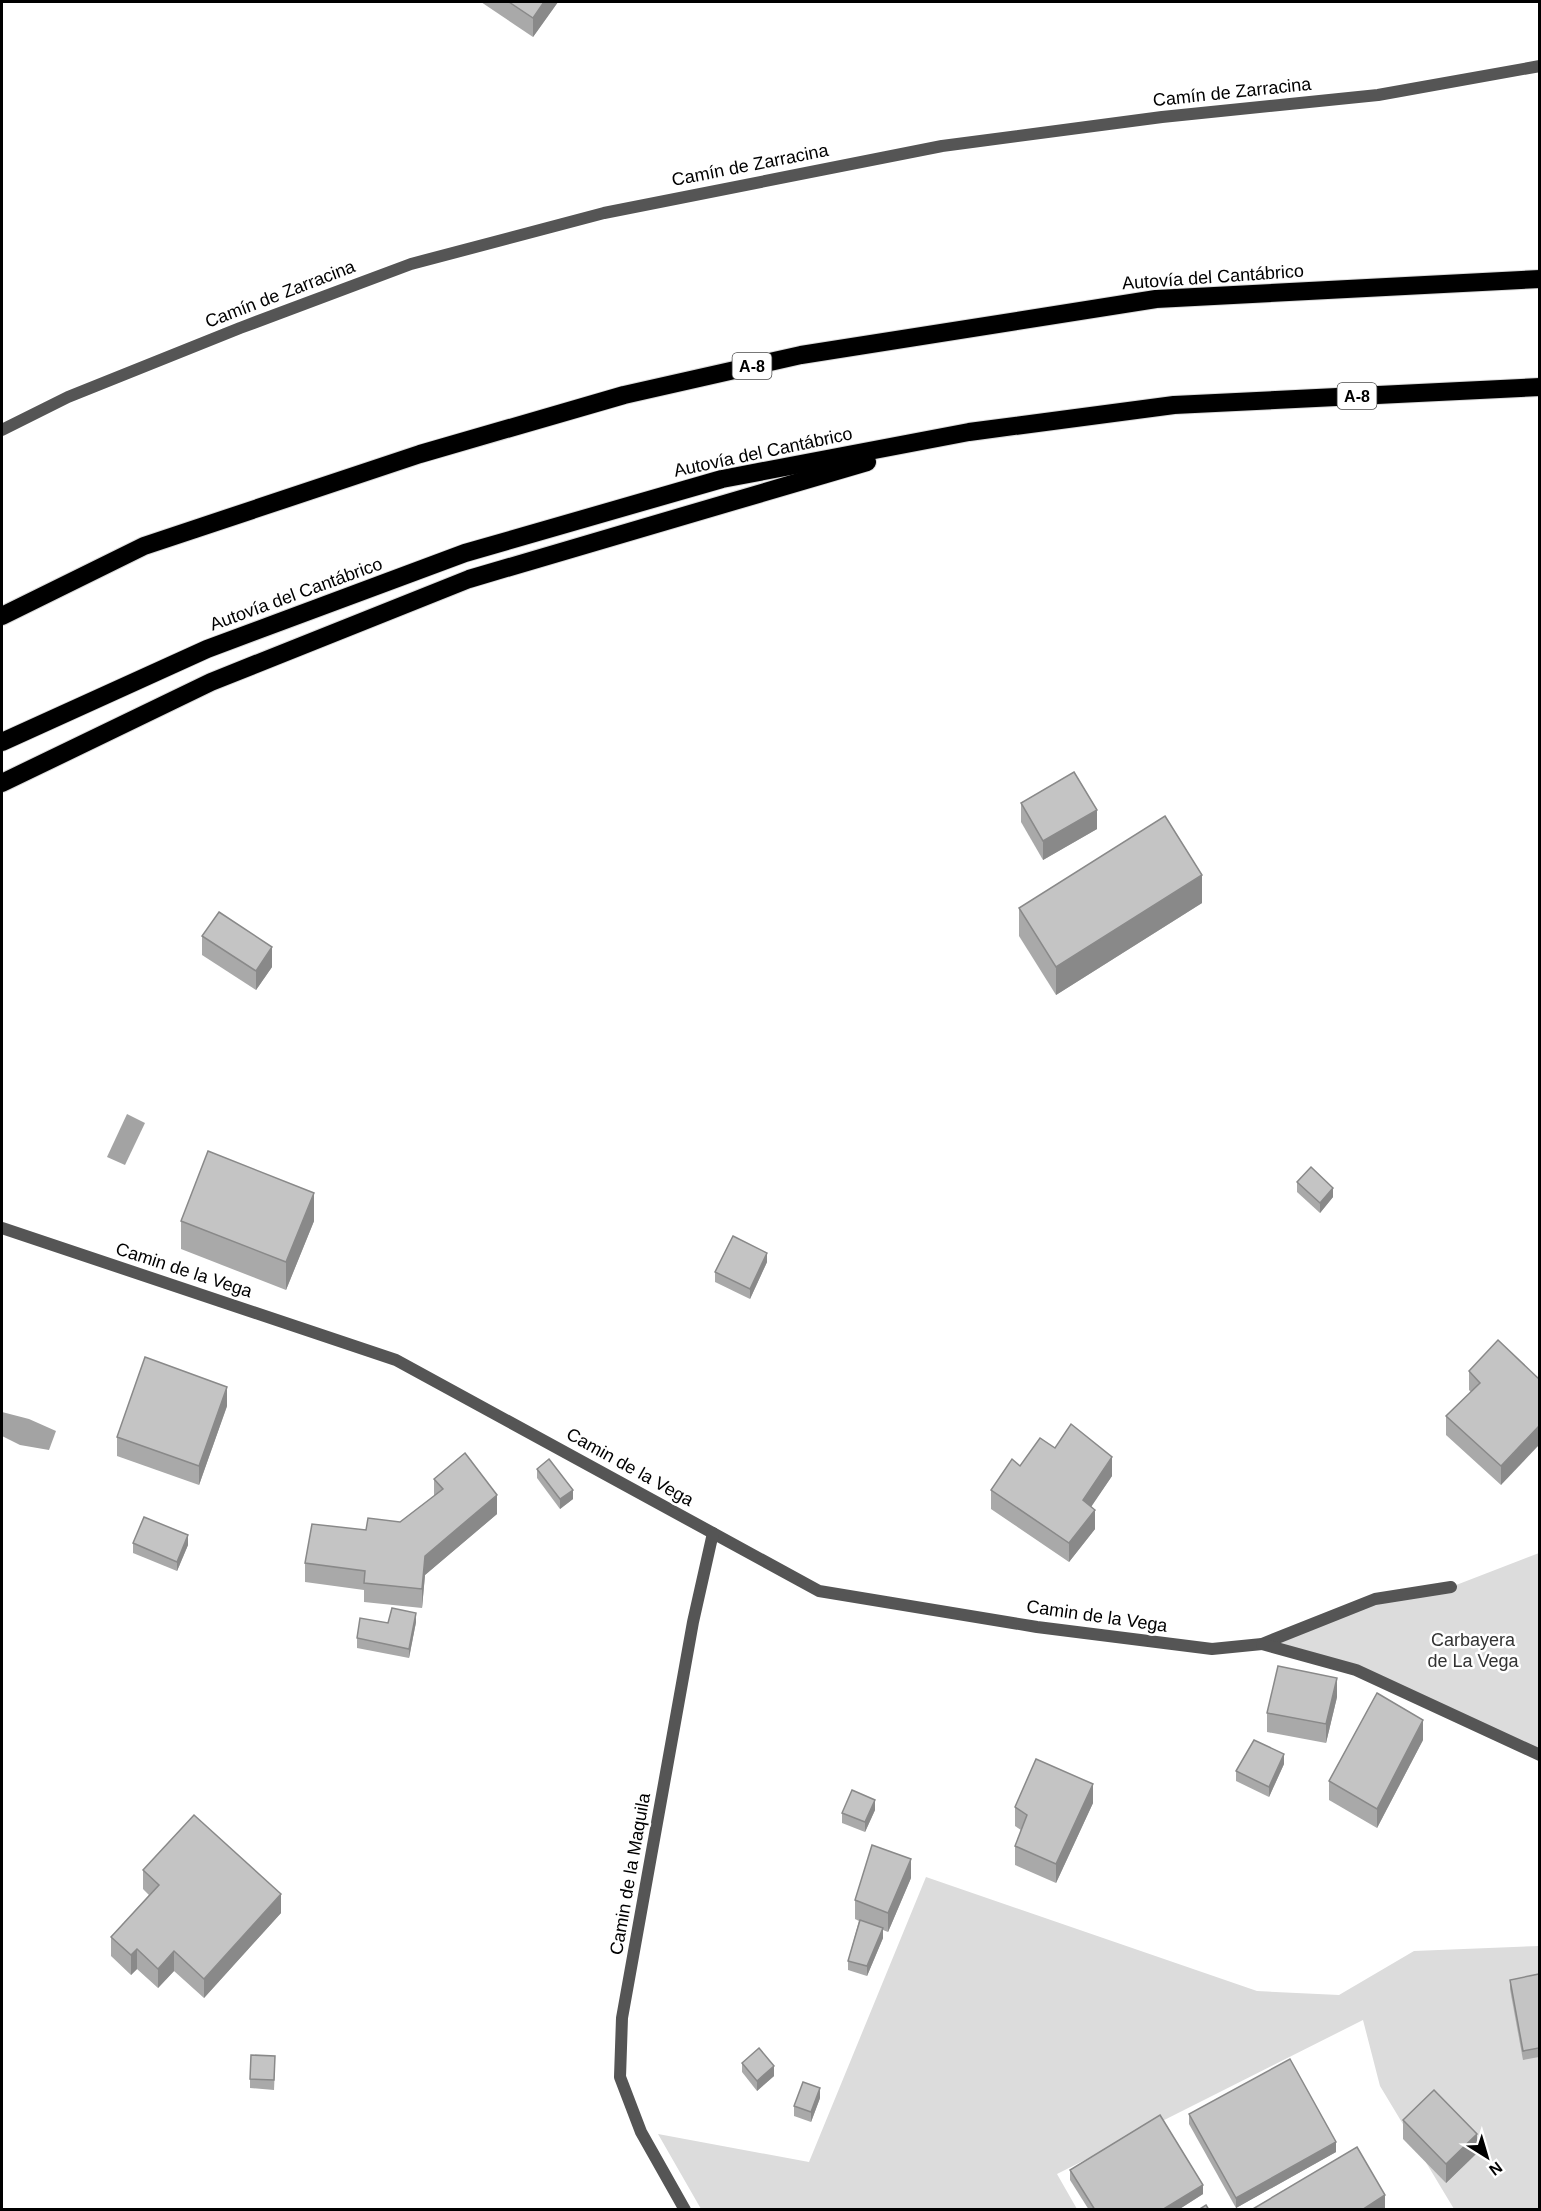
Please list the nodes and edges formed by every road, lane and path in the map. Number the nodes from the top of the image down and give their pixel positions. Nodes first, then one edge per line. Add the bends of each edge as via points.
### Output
1 (1539, 66) edge
2 (1539, 279) edge
3 (1539, 387) edge
4 (2, 430) edge
5 (969, 432) junction
6 (2, 616) edge
7 (2, 742) edge
8 (2, 783) edge
9 (2, 1228) edge
10 (713, 1533) junction
11 (1451, 1587) dead end
12 (1262, 1644) junction
13 (1539, 1755) edge
14 (685, 2210) edge

1 - 4 street, Camín de Zarracina via 1378,95 1162,117 942,146 604,213 411,264 89,388
2 - 6 highway, Autovía del Cantábrico / A-8 via 1156,299 801,355 624,395 409,458 144,546
3 - 5 highway, Autovía del Cantábrico / A-8 via 1174,405
5 - 7 highway, Autovía del Cantábrico / A-8 via 722,479 465,553 207,649
5 - 8 highway via 469,579 212,682
9 - 10 street, Camin de la Vega via 396,1360
10 - 12 street, Camin de la Vega via 819,1591 1037,1627 1212,1649
10 - 14 street, Camin de la Maquila via 693,1622 622,2018 620,2077 641,2132
11 - 12 street, Camin de la Vega via 1375,1599
12 - 13 street, Camin de la Vega via 1356,1670

